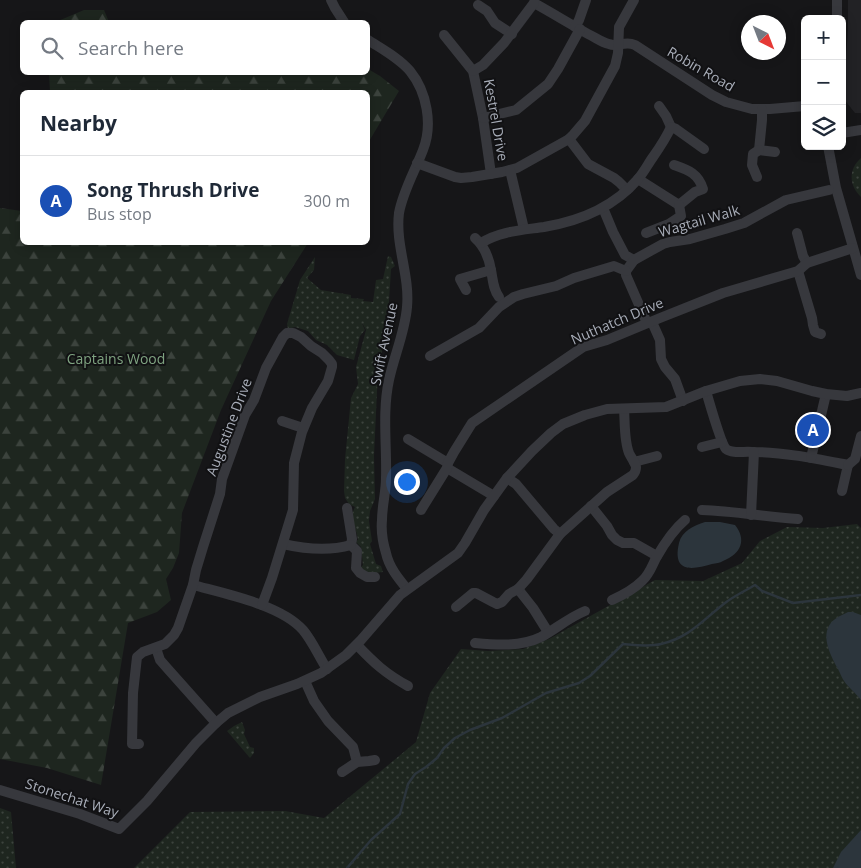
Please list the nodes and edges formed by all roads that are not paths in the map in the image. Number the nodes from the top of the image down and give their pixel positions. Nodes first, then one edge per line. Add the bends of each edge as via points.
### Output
1 (331, 0) edge
2 (586, 0) edge
3 (634, 0) edge
4 (838, 0) edge
5 (534, 1) edge
6 (478, 5) dead end
7 (837, 15) edge
8 (343, 20) edge
9 (577, 28) junction
10 (512, 34) junction
11 (444, 35) dead end
12 (370, 41) edge
13 (618, 45) junction
14 (473, 71) junction
15 (659, 106) dead end
16 (801, 106) edge
17 (762, 109) junction
18 (483, 118) junction
19 (671, 127) junction
20 (861, 130) edge
21 (846, 132) edge
22 (568, 139) junction
23 (704, 149) dead end
24 (759, 150) junction
25 (829, 150) edge
26 (775, 152) dead end
27 (417, 162) junction
28 (674, 165) dead end
29 (510, 170) junction
30 (491, 174) junction
31 (757, 177) dead end
32 (638, 179) junction
33 (627, 190) junction
34 (829, 190) dead end
35 (679, 205) junction
36 (602, 208) junction
37 (524, 229) junction
38 (646, 232) dead end
39 (798, 233) dead end
40 (853, 248) junction
41 (629, 257) junction
42 (807, 263) junction
43 (614, 266) junction
44 (491, 270) junction
45 (626, 271) junction
46 (798, 271) junction
47 (861, 276) edge
48 (466, 290) dead end
49 (499, 297) dead end
50 (649, 322) junction
51 (821, 334) dead end
52 (430, 356) dead end
53 (706, 391) junction
54 (861, 393) edge
55 (826, 394) junction
56 (683, 401) junction
57 (624, 409) junction
58 (282, 421) dead end
59 (303, 428) junction
60 (861, 436) edge
61 (408, 438) dead end
62 (722, 442) junction
63 (702, 447) dead end
64 (754, 452) junction
65 (657, 456) dead end
66 (811, 458) junction
67 (634, 462) junction
68 (448, 465) junction
69 (848, 465) junction
70 (507, 478) junction
71 (842, 491) dead end
72 (494, 496) junction
73 (591, 506) junction
74 (347, 508) dead end
75 (421, 510) dead end
76 (702, 510) dead end
77 (751, 515) junction
78 (798, 519) dead end
79 (685, 520) dead end
80 (560, 534) junction
81 (283, 544) junction
82 (352, 545) junction
83 (657, 556) junction
84 (375, 577) dead end
85 (194, 585) junction
86 (407, 589) junction
87 (518, 589) junction
88 (612, 600) dead end
89 (262, 606) junction
90 (456, 607) dead end
91 (585, 611) dead end
92 (548, 632) junction
93 (475, 643) dead end
94 (357, 645) junction
95 (156, 648) junction
96 (327, 670) junction
97 (305, 681) junction
98 (408, 686) dead end
99 (216, 723) junction
100 (139, 744) dead end
101 (375, 760) dead end
102 (357, 762) junction
103 (342, 772) dead end
104 (0, 790) edge

1 - 8 street
2 - 9 street
3 - 13 street via 619,27
4 - 7 street
5 - 9 street, Robin Road
5 - 10 street
6 - 10 street via 495,23
9 - 13 street, Robin Road via 611,45
9 - 18 street via 548,84 516,110
10 - 14 street via 483,65
11 - 14 street
12 - 27 street, Swift Avenue via 409,71 422,94 428,128
13 - 17 street, Robin Road via 625,42 635,45 726,102
13 - 22 street via 615,66 585,121
14 - 18 street, Kestrel Drive
15 - 19 street
16 - 17 street, Robin Road
17 - 24 street
18 - 30 street, Kestrel Drive
19 - 23 street
19 - 32 street via 666,140
20 - 21 street
22 - 29 street
22 - 33 street via 588,164 614,178
24 - 26 street
24 - 31 street via 753,154 752,165
25 - 40 street
27 - 30 street via 461,178
27 - 86 street, Swift Avenue via 399,214 398,238 408,293 404,326 386,402 386,481 381,521 385,553
28 - 35 street via 698,177 703,189
29 - 30 street
29 - 37 street
32 - 33 street
32 - 35 street
33 - 36 street
34 - 41 street, Wagtail Walk via 786,200 744,223 690,240 666,243
35 - 38 street via 682,218
36 - 37 street via 568,222
36 - 41 street
37 - 44 street via 478,241
39 - 42 street
40 - 42 street, Nuthatch Drive
40 - 47 street
41 - 43 street, Wagtail Walk
41 - 45 street, Wagtail Walk
42 - 46 street, Nuthatch Drive
43 - 45 street
43 - 52 street via 514,297 479,328
44 - 48 street via 460,279
44 - 49 street
45 - 50 street
46 - 50 street, Nuthatch Drive via 723,293
46 - 51 street via 812,324 815,332
50 - 56 street via 660,340 661,359 675,379
50 - 68 street, Nuthatch Drive via 583,347 477,419 469,427
53 - 55 street via 760,379
53 - 56 street
53 - 62 street
54 - 55 street via 847,396
55 - 66 street
56 - 57 street via 666,408
57 - 67 street via 625,432
57 - 70 street via 607,409 564,424
58 - 59 street
59 - 81 street, Augustine Drive via 294,462 293,510
59 - 85 street, Augustine Drive via 328,381 332,364 297,334 288,333 266,368 237,438 222,479
60 - 69 street via 855,459
61 - 68 street
62 - 63 street
62 - 64 street via 732,452
64 - 66 street
64 - 77 street
65 - 67 street
66 - 69 street
67 - 73 street via 636,471 633,475
68 - 72 street
68 - 75 street, Nuthatch Drive
69 - 71 street
70 - 72 street
70 - 80 street
72 - 86 street via 458,553
73 - 80 street
73 - 83 street via 617,540 634,543
74 - 82 street
76 - 77 street
77 - 78 street
79 - 83 street
80 - 87 street
81 - 82 street via 310,549
81 - 89 street, Augustine Drive
82 - 84 street via 356,551 356,568 367,577
83 - 88 street via 643,581
85 - 89 street
85 - 95 street, Augustine Drive via 174,635
86 - 94 street
87 - 90 street via 497,604 476,593
87 - 92 street
89 - 96 street via 295,622 310,639
91 - 92 street
92 - 93 street via 520,643
94 - 96 street
94 - 98 street via 375,664 398,675
95 - 99 street via 160,660
95 - 100 street, Augustine Drive via 140,654 135,665 132,744
96 - 97 street
97 - 99 street via 260,697
97 - 102 street via 328,721 353,747
99 - 104 street, Stonechat Way via 119,829
101 - 102 street
102 - 103 street

